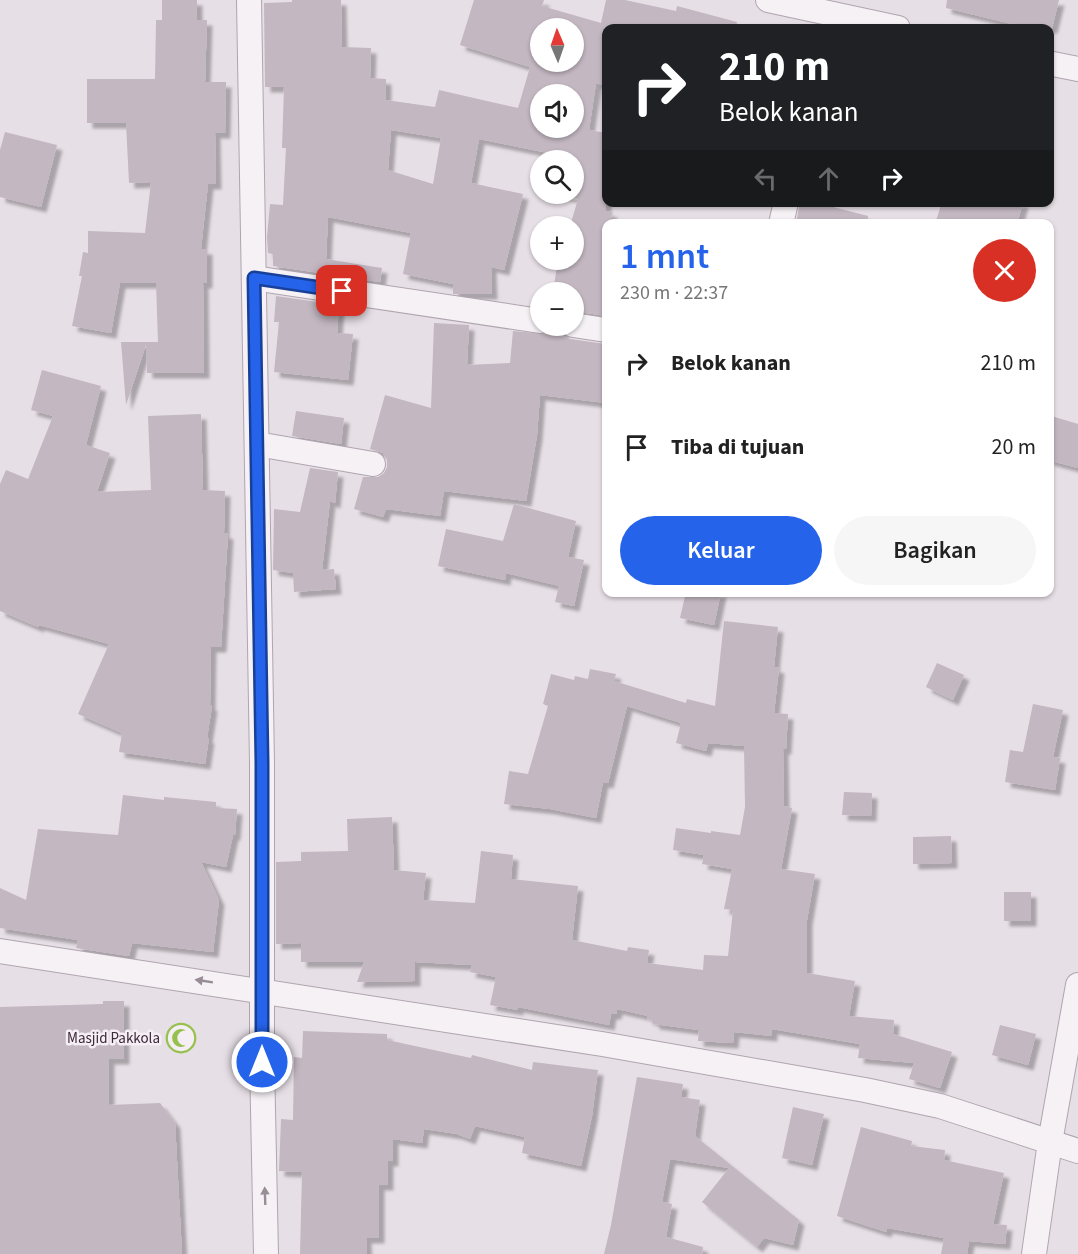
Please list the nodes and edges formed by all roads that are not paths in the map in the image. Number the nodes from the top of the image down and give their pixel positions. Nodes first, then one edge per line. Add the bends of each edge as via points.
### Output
1 (249, 0) edge
2 (768, 0) edge
3 (825, 20) edge
4 (862, 24) edge
5 (1054, 64) edge
6 (1078, 69) edge
7 (254, 278) junction
8 (530, 319) edge
9 (584, 327) edge
10 (602, 330) edge
11 (256, 444) junction
12 (373, 464) dead end
13 (0, 951) edge
14 (1078, 985) edge
15 (262, 990) junction
16 (1074, 1039) edge
17 (1050, 1142) junction
18 (1078, 1151) edge
19 (266, 1254) edge
20 (1034, 1254) edge

1 - 7 street
2 - 3 street
3 - 4 street
5 - 6 street
7 - 8 street
7 - 11 street
9 - 10 street
11 - 12 street
11 - 15 street
15 -> 13 street
14 - 16 street
15 - 17 street via 865,1090 940,1106
19 -> 15 street
16 - 17 street
17 - 18 street
17 - 20 street

